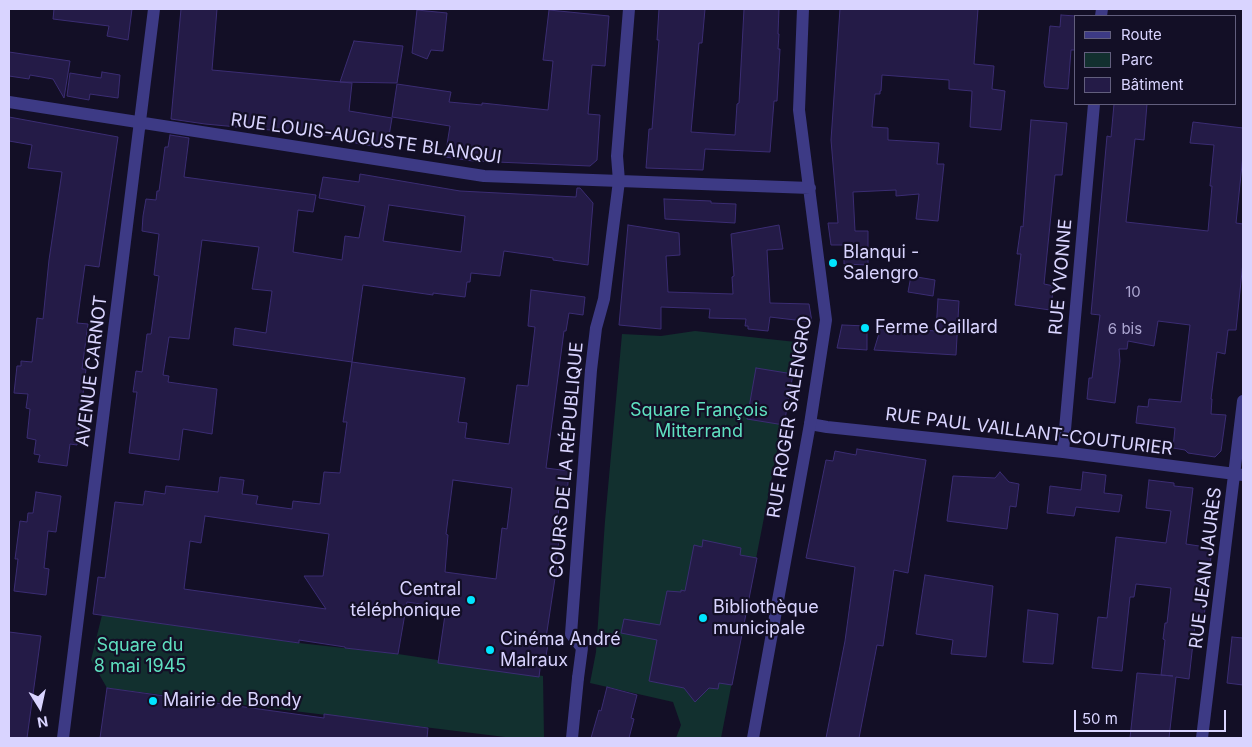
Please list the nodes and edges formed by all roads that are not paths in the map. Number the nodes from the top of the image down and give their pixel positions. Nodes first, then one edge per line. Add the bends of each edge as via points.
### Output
1 (154, 9) edge
2 (629, 9) edge
3 (803, 9) edge
4 (9, 102) edge
5 (1094, 105) edge
6 (140, 123) junction
7 (619, 181) junction
8 (810, 188) junction
9 (1243, 401) edge
10 (810, 424) junction
11 (1063, 452) junction
12 (1239, 475) edge
13 (63, 738) edge
14 (572, 738) edge
15 (753, 738) edge
16 (1202, 738) edge

1 - 6 street, AVENUE CARNOT
2 - 7 street, COURS DE LA RÉPUBLIQUE via 617,156
3 - 8 street, RUE ROGER SALENGRO via 799,110
4 - 6 street, RUE LOUIS-AUGUSTE BLANQUI
5 - 11 street, RUE YVONNE
6 - 7 street, RUE LOUIS-AUGUSTE BLANQUI via 484,176
6 - 13 street, AVENUE CARNOT
7 - 8 street, RUE LOUIS-AUGUSTE BLANQUI
7 - 14 street, COURS DE LA RÉPUBLIQUE via 591,370 570,634 582,648
8 - 10 street, RUE ROGER SALENGRO via 826,320
9 - 12 street, RUE JEAN JAURÈS
10 - 11 street, RUE PAUL VAILLANT-COUTURIER
10 - 15 street, RUE ROGER SALENGRO
11 - 12 street, RUE PAUL VAILLANT-COUTURIER
12 - 16 street, RUE JEAN JAURÈS

